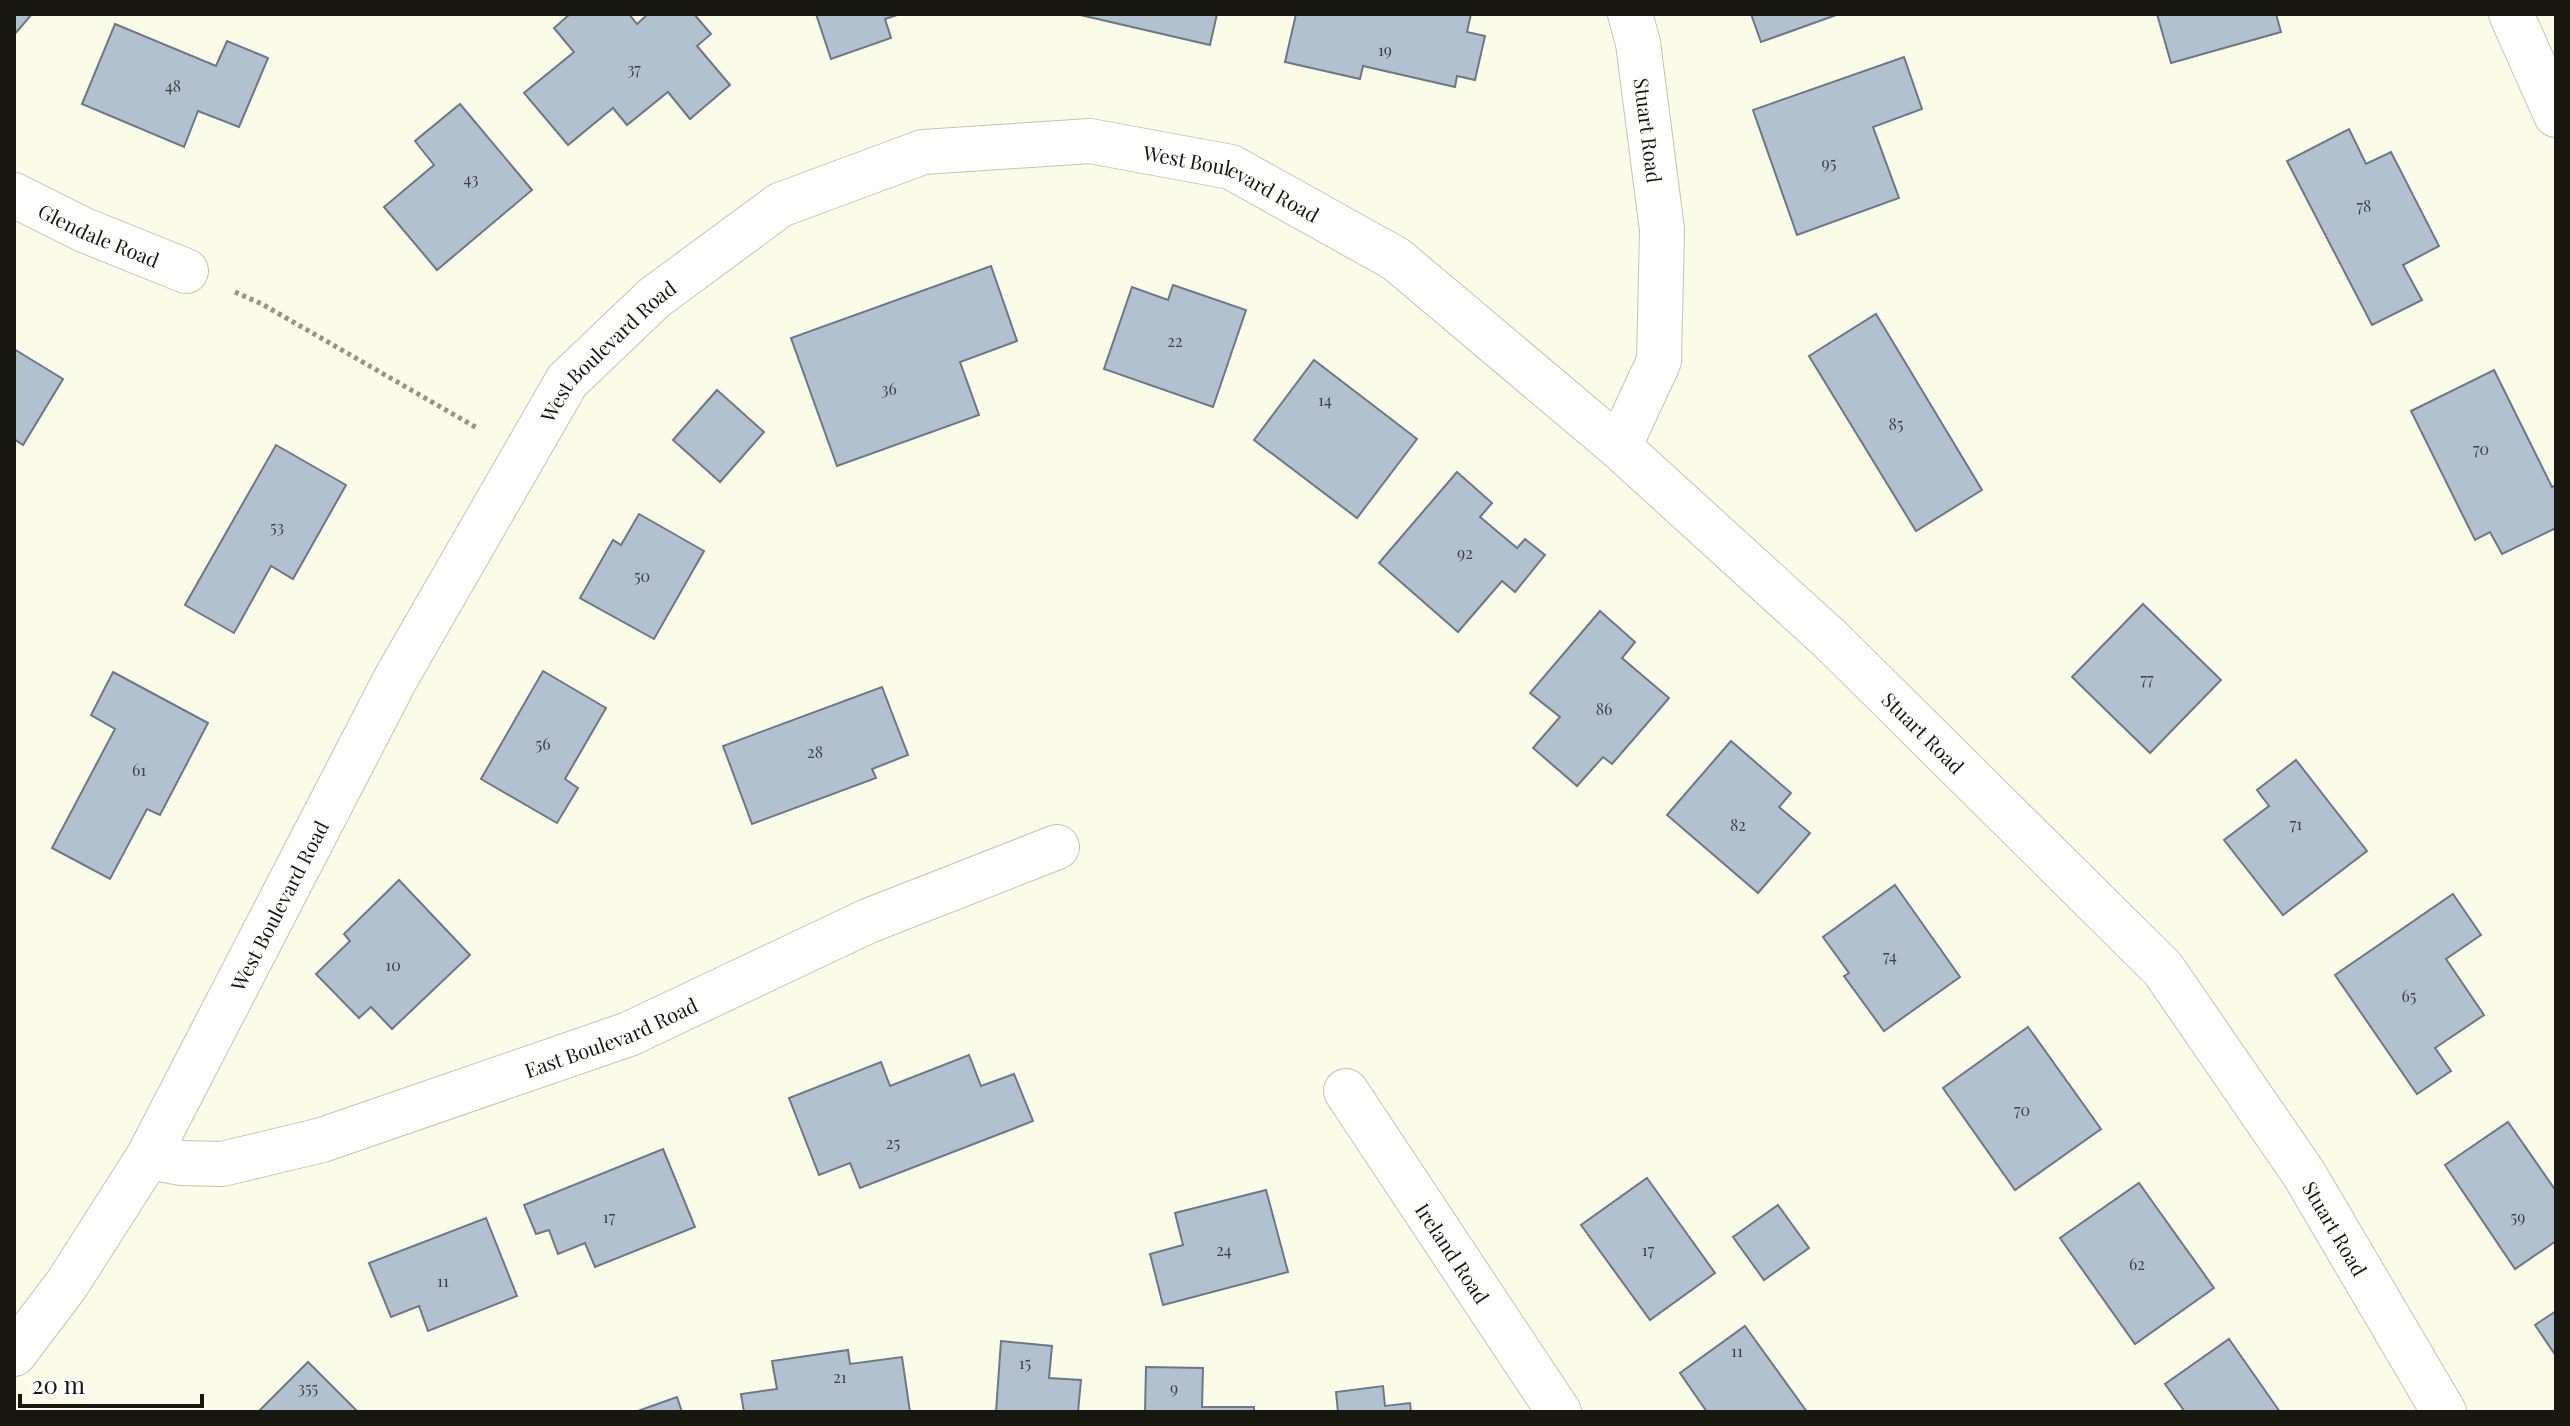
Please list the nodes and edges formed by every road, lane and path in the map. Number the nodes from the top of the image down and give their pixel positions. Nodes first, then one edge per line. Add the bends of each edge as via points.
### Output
1 (1630, 14) edge
2 (2511, 14) edge
3 (2556, 115) edge
4 (14, 195) edge
5 (186, 271) joint
6 (1619, 447) junction
7 (524, 455) junction
8 (1057, 847) dead end
9 (1346, 1091) dead end
10 (148, 1157) junction
11 (14, 1354) edge
12 (1559, 1412) edge
13 (2444, 1412) edge

1 - 6 street, Stuart Road via 1662,230 1660,332 1659,361
2 - 3 street
4 - 5 street, Glendale Road
5 - 7 path via 262,304
6 - 7 street, West Boulevard Road via 1396,259 1231,167 1090,141 923,152 780,205 654,298 567,381
6 - 13 street, Stuart Road via 1831,640 2163,969 2304,1174
7 - 10 street, West Boulevard Road via 396,678
8 - 10 street, East Boulevard Road via 868,921 629,1034 322,1140 222,1164
9 - 12 street, Ireland Road
10 - 11 street, West Boulevard Road via 67,1284

